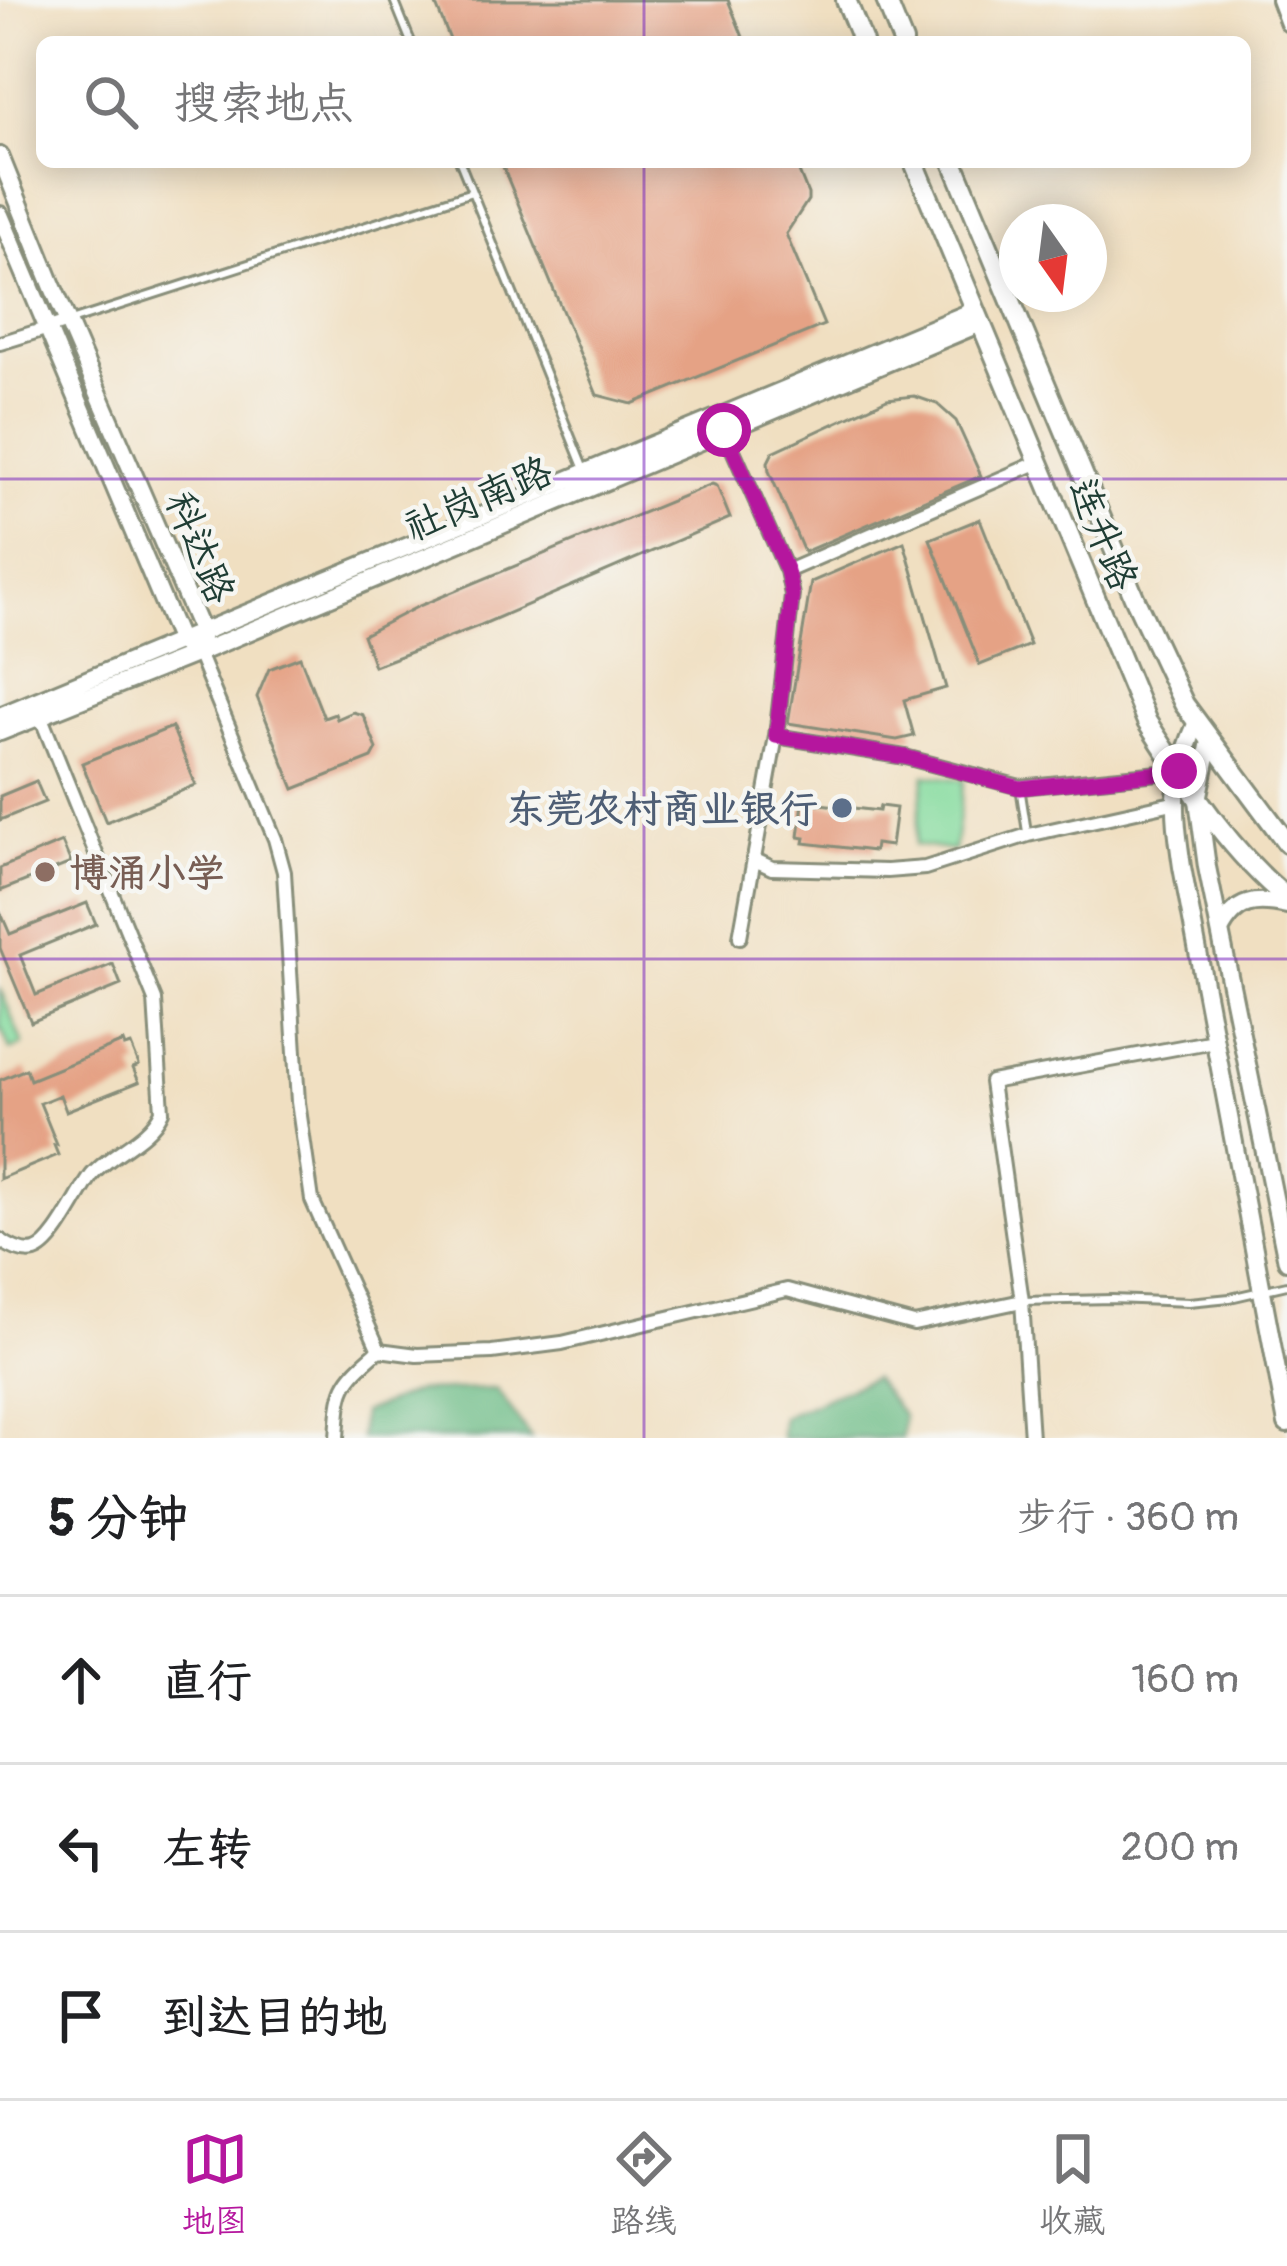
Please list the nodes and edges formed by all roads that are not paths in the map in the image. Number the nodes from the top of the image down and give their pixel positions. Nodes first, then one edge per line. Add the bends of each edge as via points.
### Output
1 (394, 0) edge
2 (846, 0) edge
3 (886, 0) edge
4 (1278, 0) edge
5 (1287, 24) edge
6 (409, 36) edge
7 (861, 36) edge
8 (901, 36) edge
9 (0, 156) edge
10 (462, 168) edge
11 (916, 168) edge
12 (955, 168) edge
13 (472, 192) junction
14 (0, 215) edge
15 (978, 317) junction
16 (68, 322) junction
17 (46, 329) junction
18 (0, 343) edge
19 (724, 430) junction
20 (1039, 462) junction
21 (588, 480) junction
22 (787, 571) junction
23 (202, 633) junction
24 (180, 642) junction
25 (198, 652) junction
26 (40, 715) junction
27 (0, 716) edge
28 (1197, 722) junction
29 (0, 732) edge
30 (776, 736) junction
31 (1210, 741) junction
32 (1179, 771) junction
33 (1020, 788) junction
34 (1198, 800) junction
35 (1173, 803) junction
36 (1282, 834) edge
37 (1028, 835) junction
38 (753, 859) junction
39 (1287, 902) edge
40 (1220, 932) junction
41 (740, 937) dead end
42 (1214, 1041) junction
43 (0, 1240) edge
44 (1287, 1261) edge
45 (1287, 1286) edge
46 (1262, 1291) junction
47 (1022, 1301) junction
48 (379, 1350) junction
49 (1287, 1424) edge
50 (337, 1438) edge
51 (1031, 1438) edge

1 - 6 lane
2 - 7 main road
3 - 8 main road
4 - 5 street
9 - 16 street, 科达路
10 - 13 lane
11 - 15 main road, 连升路
12 - 28 main road, 连升路 via 1134,597
13 - 16 lane
13 - 21 lane
14 - 17 street, 科达路
15 - 19 street, 社岗南路
15 - 20 main road, 连升路
15 - 21 street, 社岗南路
16 - 17 street
16 - 23 street, 科达路
17 - 18 street
17 - 24 street, 科达路
19 - 21 street, 社岗南路
19 - 22 street
20 - 22 street
20 - 32 main road, 连升路 via 1147,722
21 - 23 street, 社岗南路
21 - 25 street, 社岗南路
22 - 30 street via 792,595
23 - 24 street, 社岗南路
23 - 25 street, 科达路
24 - 25 street, 科达路
24 - 27 street, 社岗南路
25 - 26 street, 社岗南路
25 - 48 street via 284,872 312,1200
26 - 29 street, 社岗南路
26 - 43 street via 155,1000 162,1112 90,1178 46,1245 32,1253
28 - 31 main road, 连升路
28 - 32 street
30 - 33 street via 905,757
30 - 38 street
31 - 34 street
31 - 36 main road, 连升路
32 - 33 street
32 - 34 main road, 连升路
32 - 35 street
33 - 37 lane
34 - 39 main road, 连升路
34 - 40 street
35 - 37 street
35 - 42 street
37 - 38 street via 906,869 772,868
38 - 41 street
39 - 40 street via 1244,904
40 - 44 street
42 - 46 street
42 - 47 street via 991,1082
45 - 46 lane
46 - 47 lane via 1189,1302
46 - 49 street
47 - 48 street via 914,1324 787,1290 562,1342 492,1352
47 - 51 street
48 - 50 street via 348,1378

